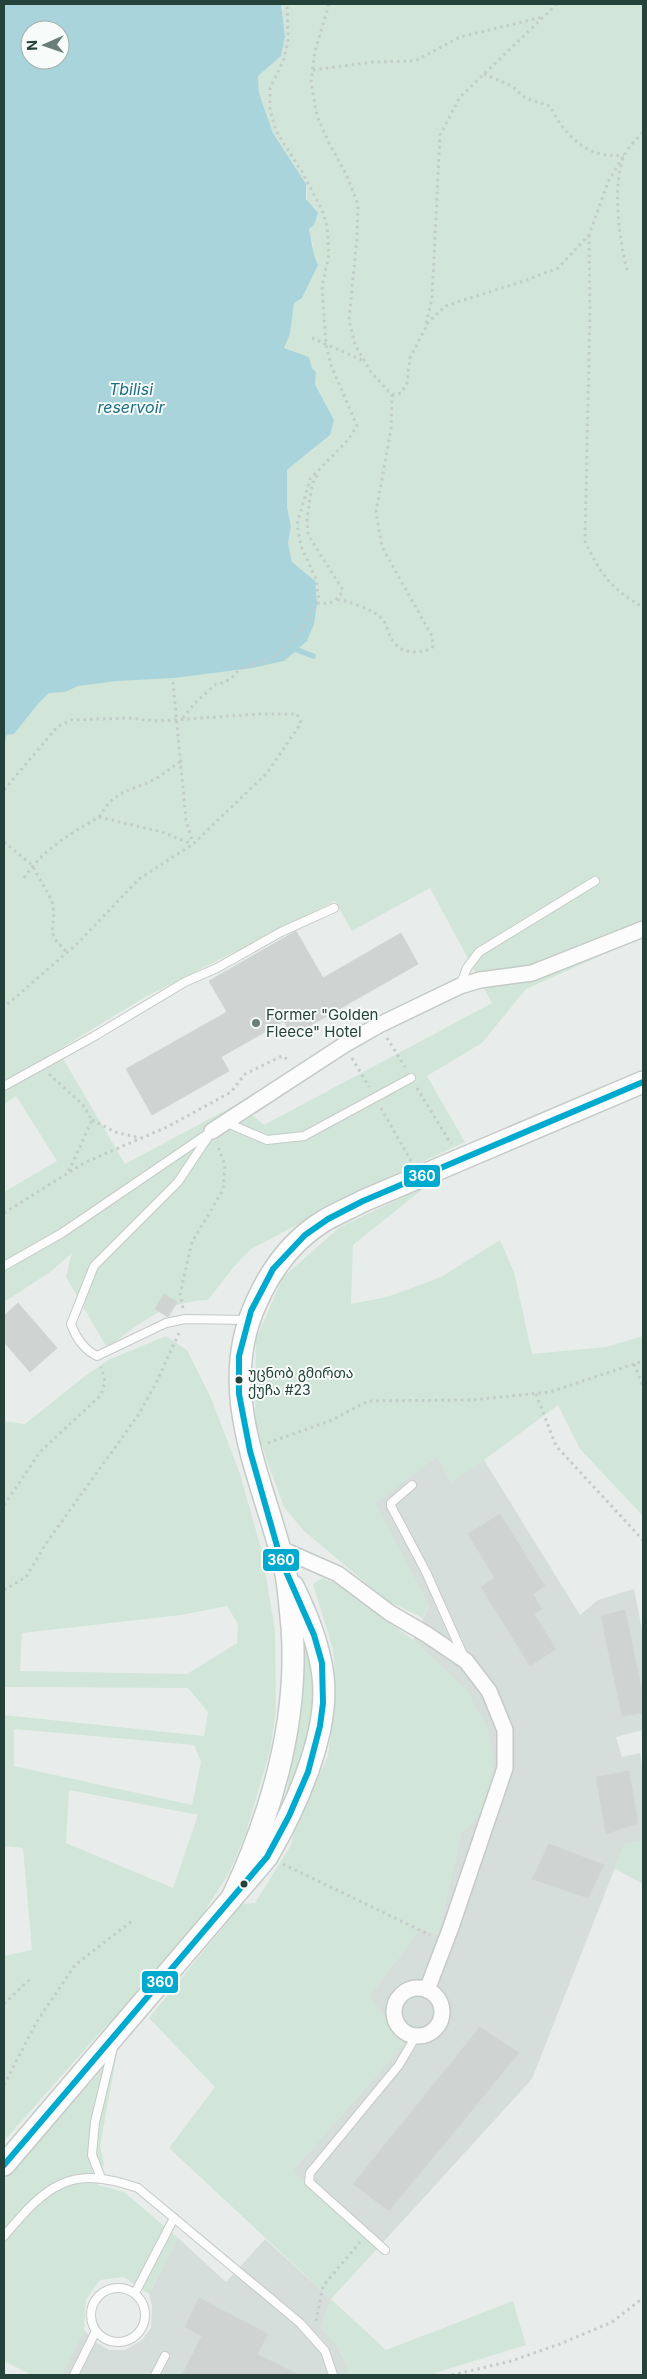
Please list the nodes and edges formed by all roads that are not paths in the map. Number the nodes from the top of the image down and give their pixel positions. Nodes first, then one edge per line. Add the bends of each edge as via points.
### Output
1 (595, 881) dead end
2 (334, 908) dead end
3 (643, 929) edge
4 (460, 986) junction
5 (411, 1078) road end
6 (643, 1082) edge
7 (4, 1086) edge
8 (218, 1126) junction
9 (4, 1266) edge
10 (248, 1320) junction
11 (412, 1485) dead end
12 (279, 1548) junction
13 (285, 1570) junction
14 (466, 1661) junction
15 (232, 1898) junction
16 (427, 1990) junction
17 (116, 2033) junction
18 (416, 2036) junction
19 (4, 2165) edge
20 (101, 2178) junction
21 (174, 2218) junction
22 (4, 2236) edge
23 (385, 2250) dead end
24 (135, 2293) junction
25 (96, 2331) junction
26 (165, 2356) dead end
27 (74, 2375) edge
28 (155, 2375) edge
29 (333, 2375) edge

1 - 4 lane via 479,952 467,968
2 - 7 lane via 185,982
3 - 4 street via 532,973
4 - 8 street via 344,1045
5 - 8 lane via 304,1136 267,1140
6 - 10 main road via 363,1201 322,1222 293,1246 269,1275
8 - 9 lane via 62,1233
8 - 10 lane via 178,1182 94,1266 71,1324 76,1337 89,1352 98,1356 166,1323 185,1319
10 - 12 main road via 238,1378 242,1416
11 - 14 lane via 391,1506 426,1572
12 - 13 main road
12 - 14 street via 338,1574 390,1613
13 - 15 main road via 293,1648 289,1717 274,1792
13 - 15 main road via 316,1639 324,1678 322,1714 302,1789 285,1827 267,1856
14 - 16 street via 489,1690 505,1730 505,1768
15 - 17 main road
16 - 18 street via 441,2006 440,2022 430,2033
16 - 18 street via 411,1989 394,2006 396,2023 408,2034
17 - 19 main road
17 - 20 lane via 95,2122 92,2155
18 - 23 lane via 399,2065 310,2173 309,2182
20 - 21 lane via 138,2188
20 - 22 lane via 67,2181 49,2190
21 - 24 lane
21 - 29 lane via 300,2323 325,2351
24 - 25 lane via 119,2287 110,2288 96,2299 91,2315
24 - 25 lane via 141,2300 145,2318 137,2334 121,2342 103,2338
25 - 27 lane
26 - 28 lane

